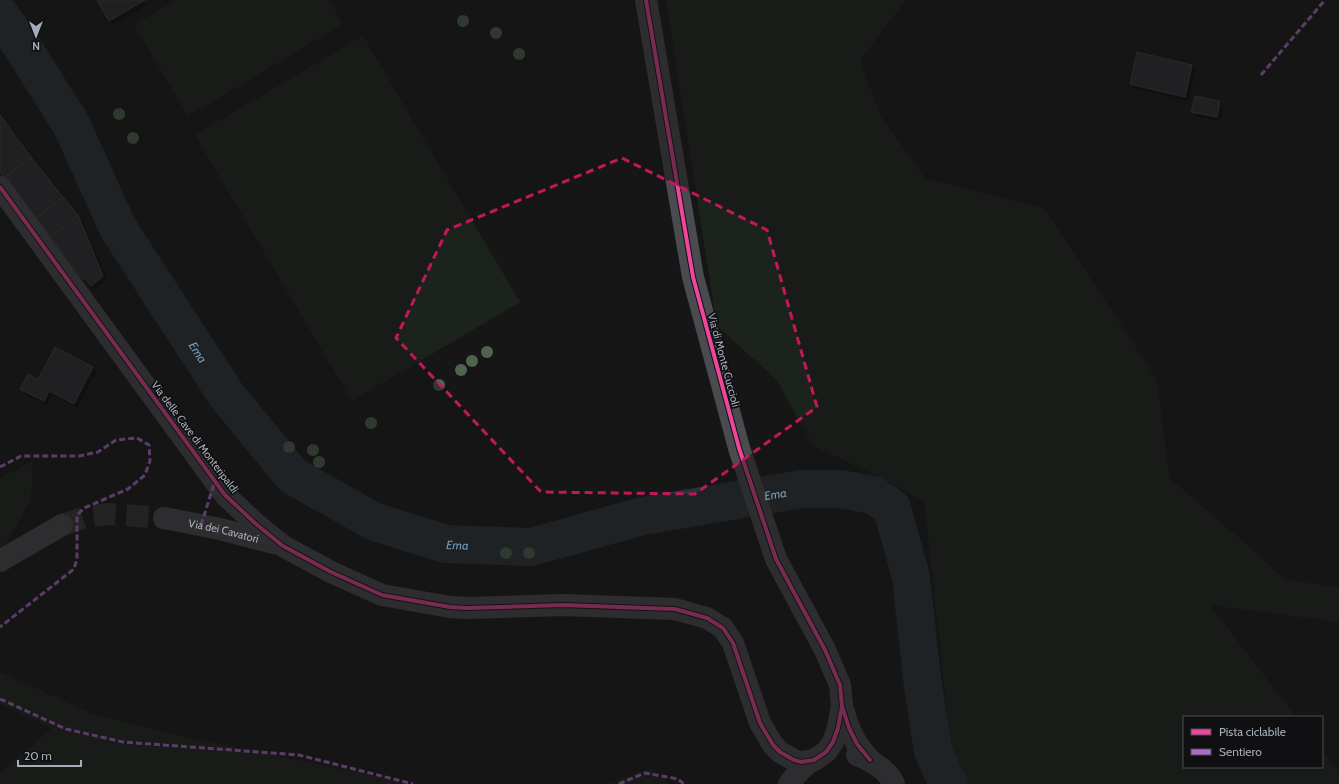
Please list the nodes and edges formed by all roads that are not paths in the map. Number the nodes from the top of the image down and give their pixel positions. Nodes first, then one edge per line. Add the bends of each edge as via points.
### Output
1 (646, 0) edge
2 (3, 196) edge
3 (164, 518) tunnel mouth
4 (62, 524) tunnel mouth
5 (283, 546) junction
6 (0, 561) edge
7 (842, 706) junction
8 (760, 723) junction
9 (814, 760) junction
10 (870, 760) junction
11 (782, 784) edge
12 (789, 784) edge
13 (894, 784) edge

1 - 7 street, Via di Monte Cuccioli via 693,277 738,448 776,559 825,650 840,685
2 - 5 street, Via delle Cave di Monteripaldi via 225,495
3 - 5 street, Via dei Cavatori via 220,529
4 - 6 street
5 - 8 street, Via delle Cave di Monteripaldi via 331,572 382,595 450,607 563,605 675,609 707,618 723,628 733,643
7 - 9 street, Via di Monte Cuccioli via 833,742 826,752
7 - 10 street, Via di Monte Cuccioli via 857,744
8 - 9 street, Via delle Cave di Monteripaldi via 773,746 780,752 801,762
8 - 11 street, Via delle Cave di Monteripaldi
9 - 10 street, Via delle Cave di Monteripaldi via 825,755 842,753
9 - 12 street, Via delle Cave di Monteripaldi via 805,765
10 - 13 street, Via delle Cave di Monteripaldi via 880,767

